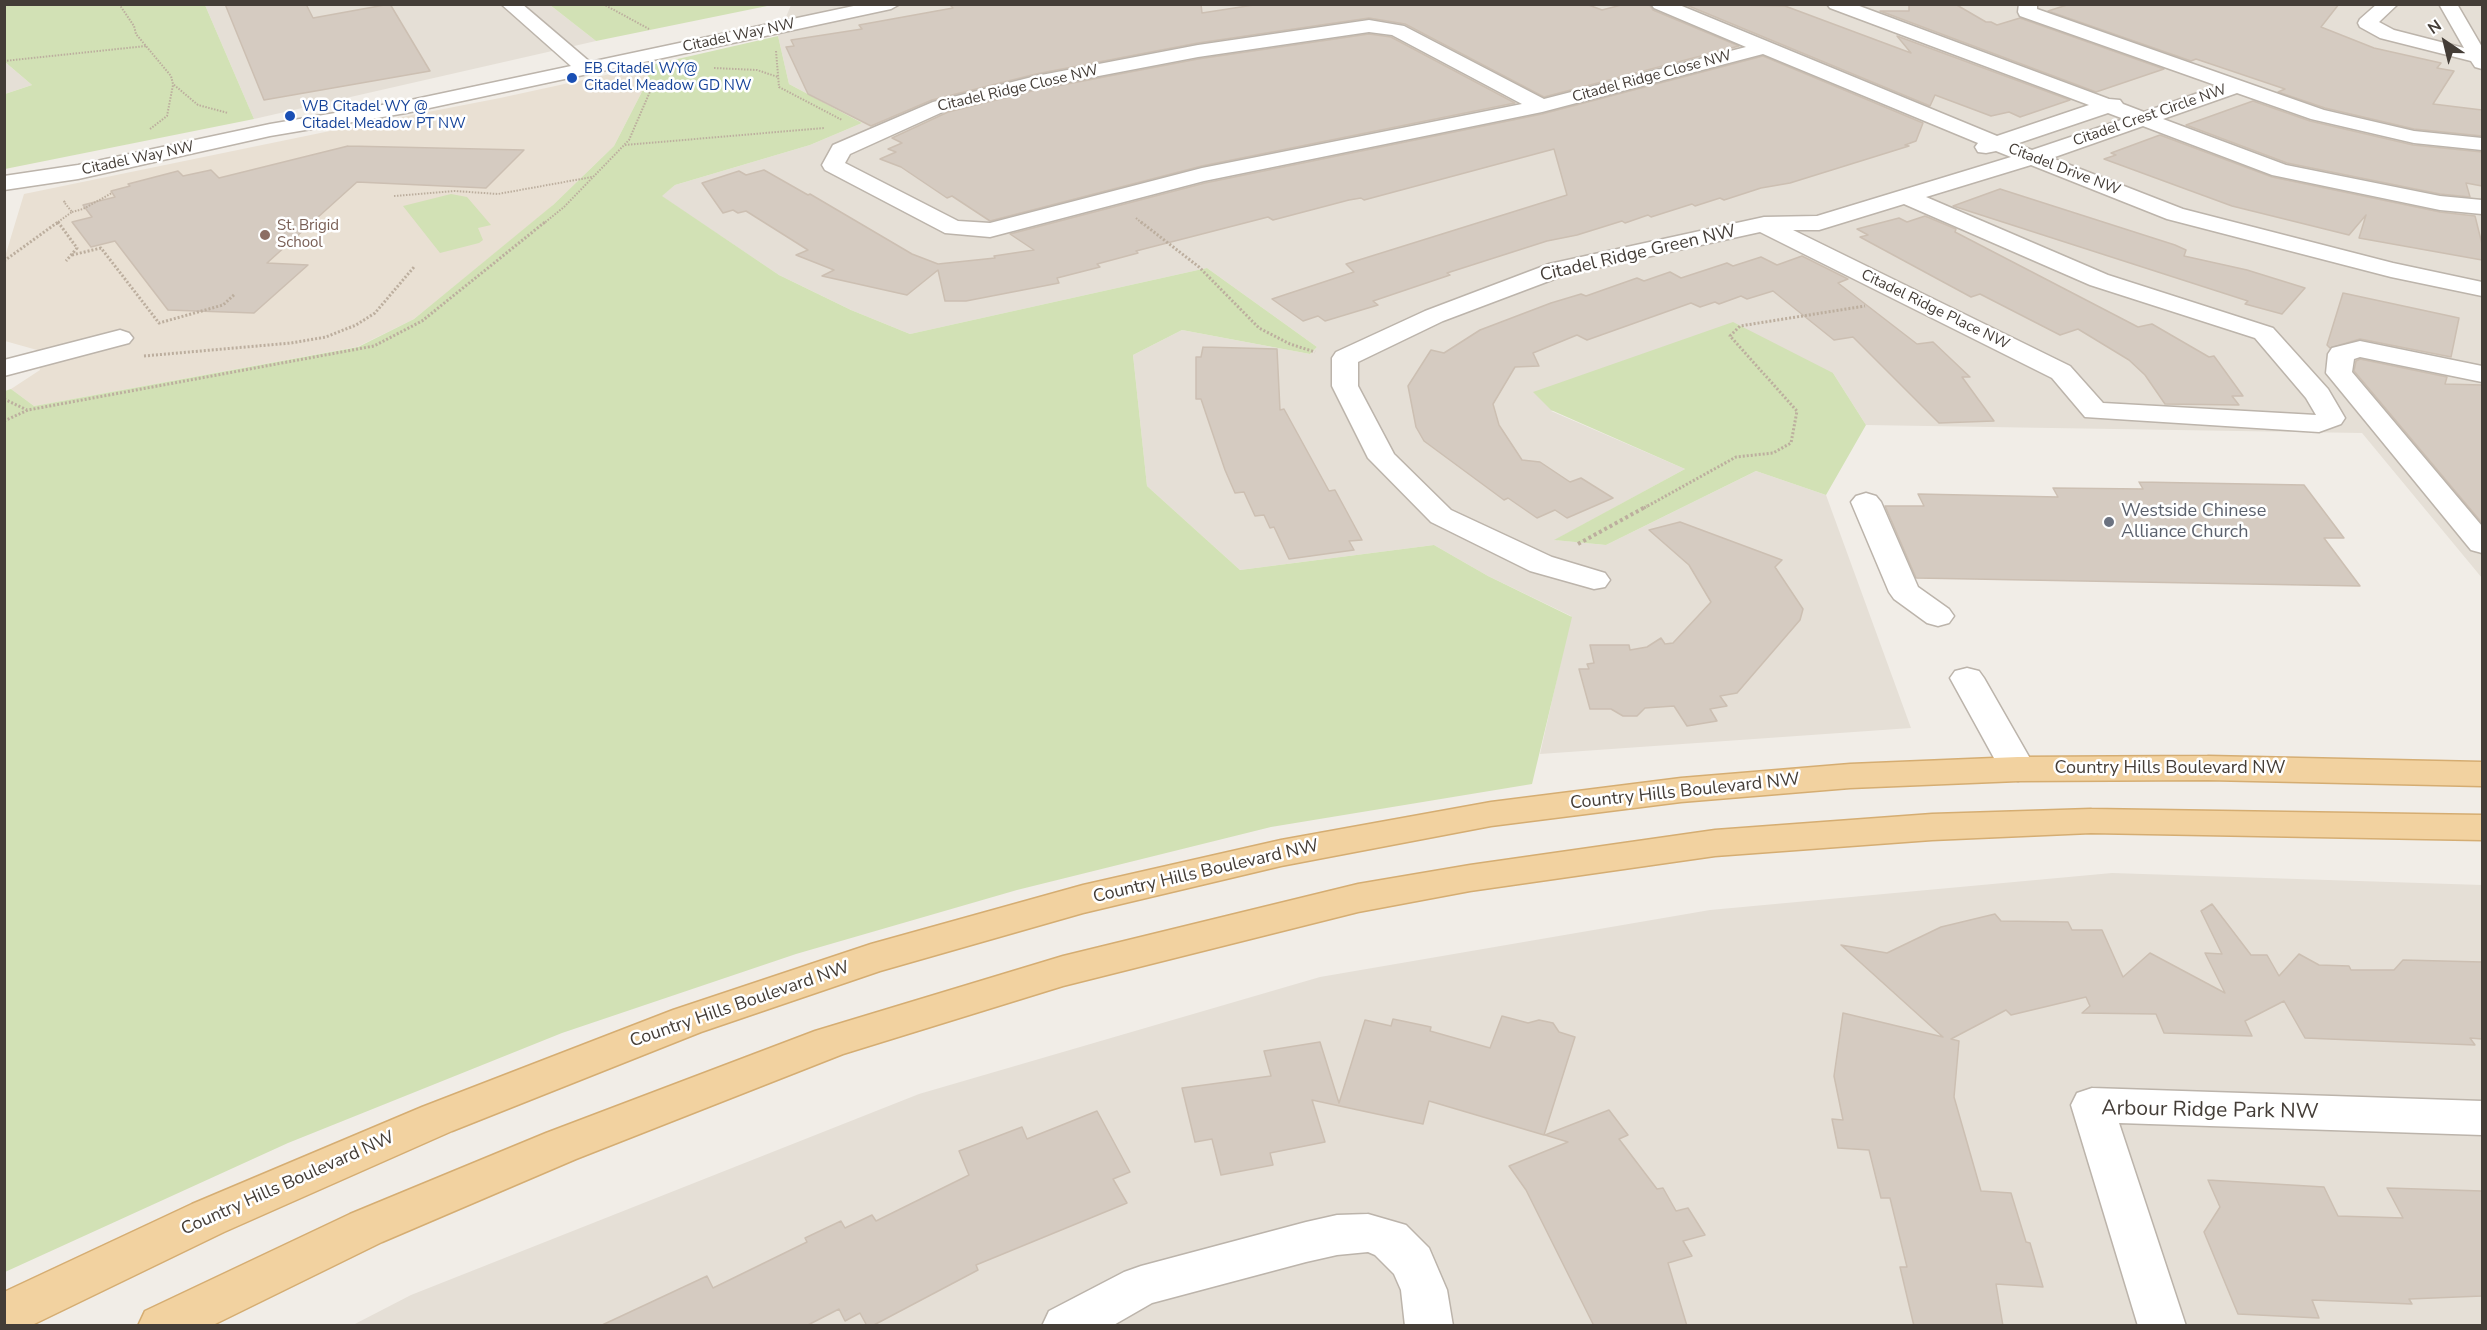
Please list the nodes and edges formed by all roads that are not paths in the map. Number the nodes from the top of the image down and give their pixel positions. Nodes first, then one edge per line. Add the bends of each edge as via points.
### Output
1 (510, 4) edge
2 (537, 4) edge
3 (827, 4) edge
4 (891, 4) edge
5 (1660, 4) edge
6 (1836, 4) edge
7 (2028, 4) edge
8 (2389, 4) edge
9 (2448, 4) edge
10 (802, 15) junction
11 (572, 33) dead end
12 (1763, 48) junction
13 (591, 58) junction
14 (2480, 60) edge
15 (2202, 75) junction
16 (2171, 85) dead end
17 (2236, 87) junction
18 (2138, 96) dead end
19 (1542, 106) junction
20 (2106, 107) junction
21 (2141, 119) junction
22 (1995, 144) junction
23 (2482, 144) edge
24 (1967, 153) dead end
25 (2030, 158) junction
26 (4, 183) edge
27 (1903, 186) junction
28 (1834, 196) dead end
29 (1812, 203) dead end
30 (2482, 207) edge
31 (1764, 224) junction
32 (2482, 289) edge
33 (127, 348) road end
34 (4, 368) edge
35 (2482, 374) edge
36 (1866, 502) dead end
37 (2482, 544) edge
38 (1594, 580) dead end
39 (1938, 616) dead end
40 (1967, 678) dead end
41 (2018, 769) junction
42 (2482, 774) edge
43 (2482, 828) edge
44 (2482, 1118) edge
45 (4, 1315) edge
46 (162, 1326) edge
47 (1066, 1326) edge
48 (1429, 1326) edge
49 (2162, 1326) edge

1 - 13 street
2 - 11 street
3 - 10 street, Citadel Way NW
4 - 10 street, Citadel Way NW
5 - 12 street, Citadel Drive NW
6 - 20 street
7 - 15 street, Citadel Crest Circle NW via 2027,12
8 - 14 street via 2367,23 2386,34
9 - 14 street
10 - 13 street, Citadel Way NW
12 - 19 street, Citadel Ridge Close NW
12 - 22 street, Citadel Drive NW
13 - 26 street, Citadel Way NW via 406,106 270,130 78,172
15 - 16 street, Citadel Crest Circle NW
15 - 17 street, Citadel Crest Circle NW
17 - 21 street, Citadel Crest Circle NW
17 - 23 street, Citadel Crest Circle NW via 2318,115 2414,137
18 - 20 street, Citadel Crest Circle NW
19 - 19 street, Citadel Ridge Close NW via 1397,30 1369,26 1187,53 1036,82 940,106 841,150 832,165 953,228 990,230 1202,175
20 - 21 street
20 - 22 street, Citadel Crest Circle NW
21 - 25 street, Citadel Crest Circle NW
21 - 30 street via 2280,170 2440,203
22 - 24 street
22 - 25 street, Citadel Drive NW
25 - 27 street, Citadel Ridge Green NW
25 - 32 street, Citadel Drive NW via 2175,214 2391,270
27 - 28 street, Citadel Ridge Green NW
27 - 31 street, Citadel Ridge Green NW via 1819,223
27 - 31 street, Citadel Ridge Place NW via 2099,280 2264,333 2318,395 2331,418 2319,424 2095,411 2061,372
29 - 31 street, Citadel Ridge Green NW
31 - 38 street, Citadel Ridge Green NW via 1558,269 1434,316 1345,358 1345,386 1382,458 1441,516 1541,564
33 - 34 street
35 - 37 street via 2360,349 2341,354 2339,373
36 - 39 street via 1905,592
40 - 41 street
41 - 42 main road, Country Hills Boulevard NW via 2208,768
41 - 45 main road, Country Hills Boulevard NW via 1850,776 1681,790 1491,814 1281,853 1083,899 871,959 687,1021 437,1119 208,1218
43 - 46 main road via 2103,821 1932,827 1715,843 1358,898 1063,971 830,1042 561,1146 377,1223
44 - 49 street, Arbour Ridge Park NW via 2092,1106
47 - 48 street via 1141,1286 1306,1242 1368,1233 1390,1239 1413,1262 1424,1290

